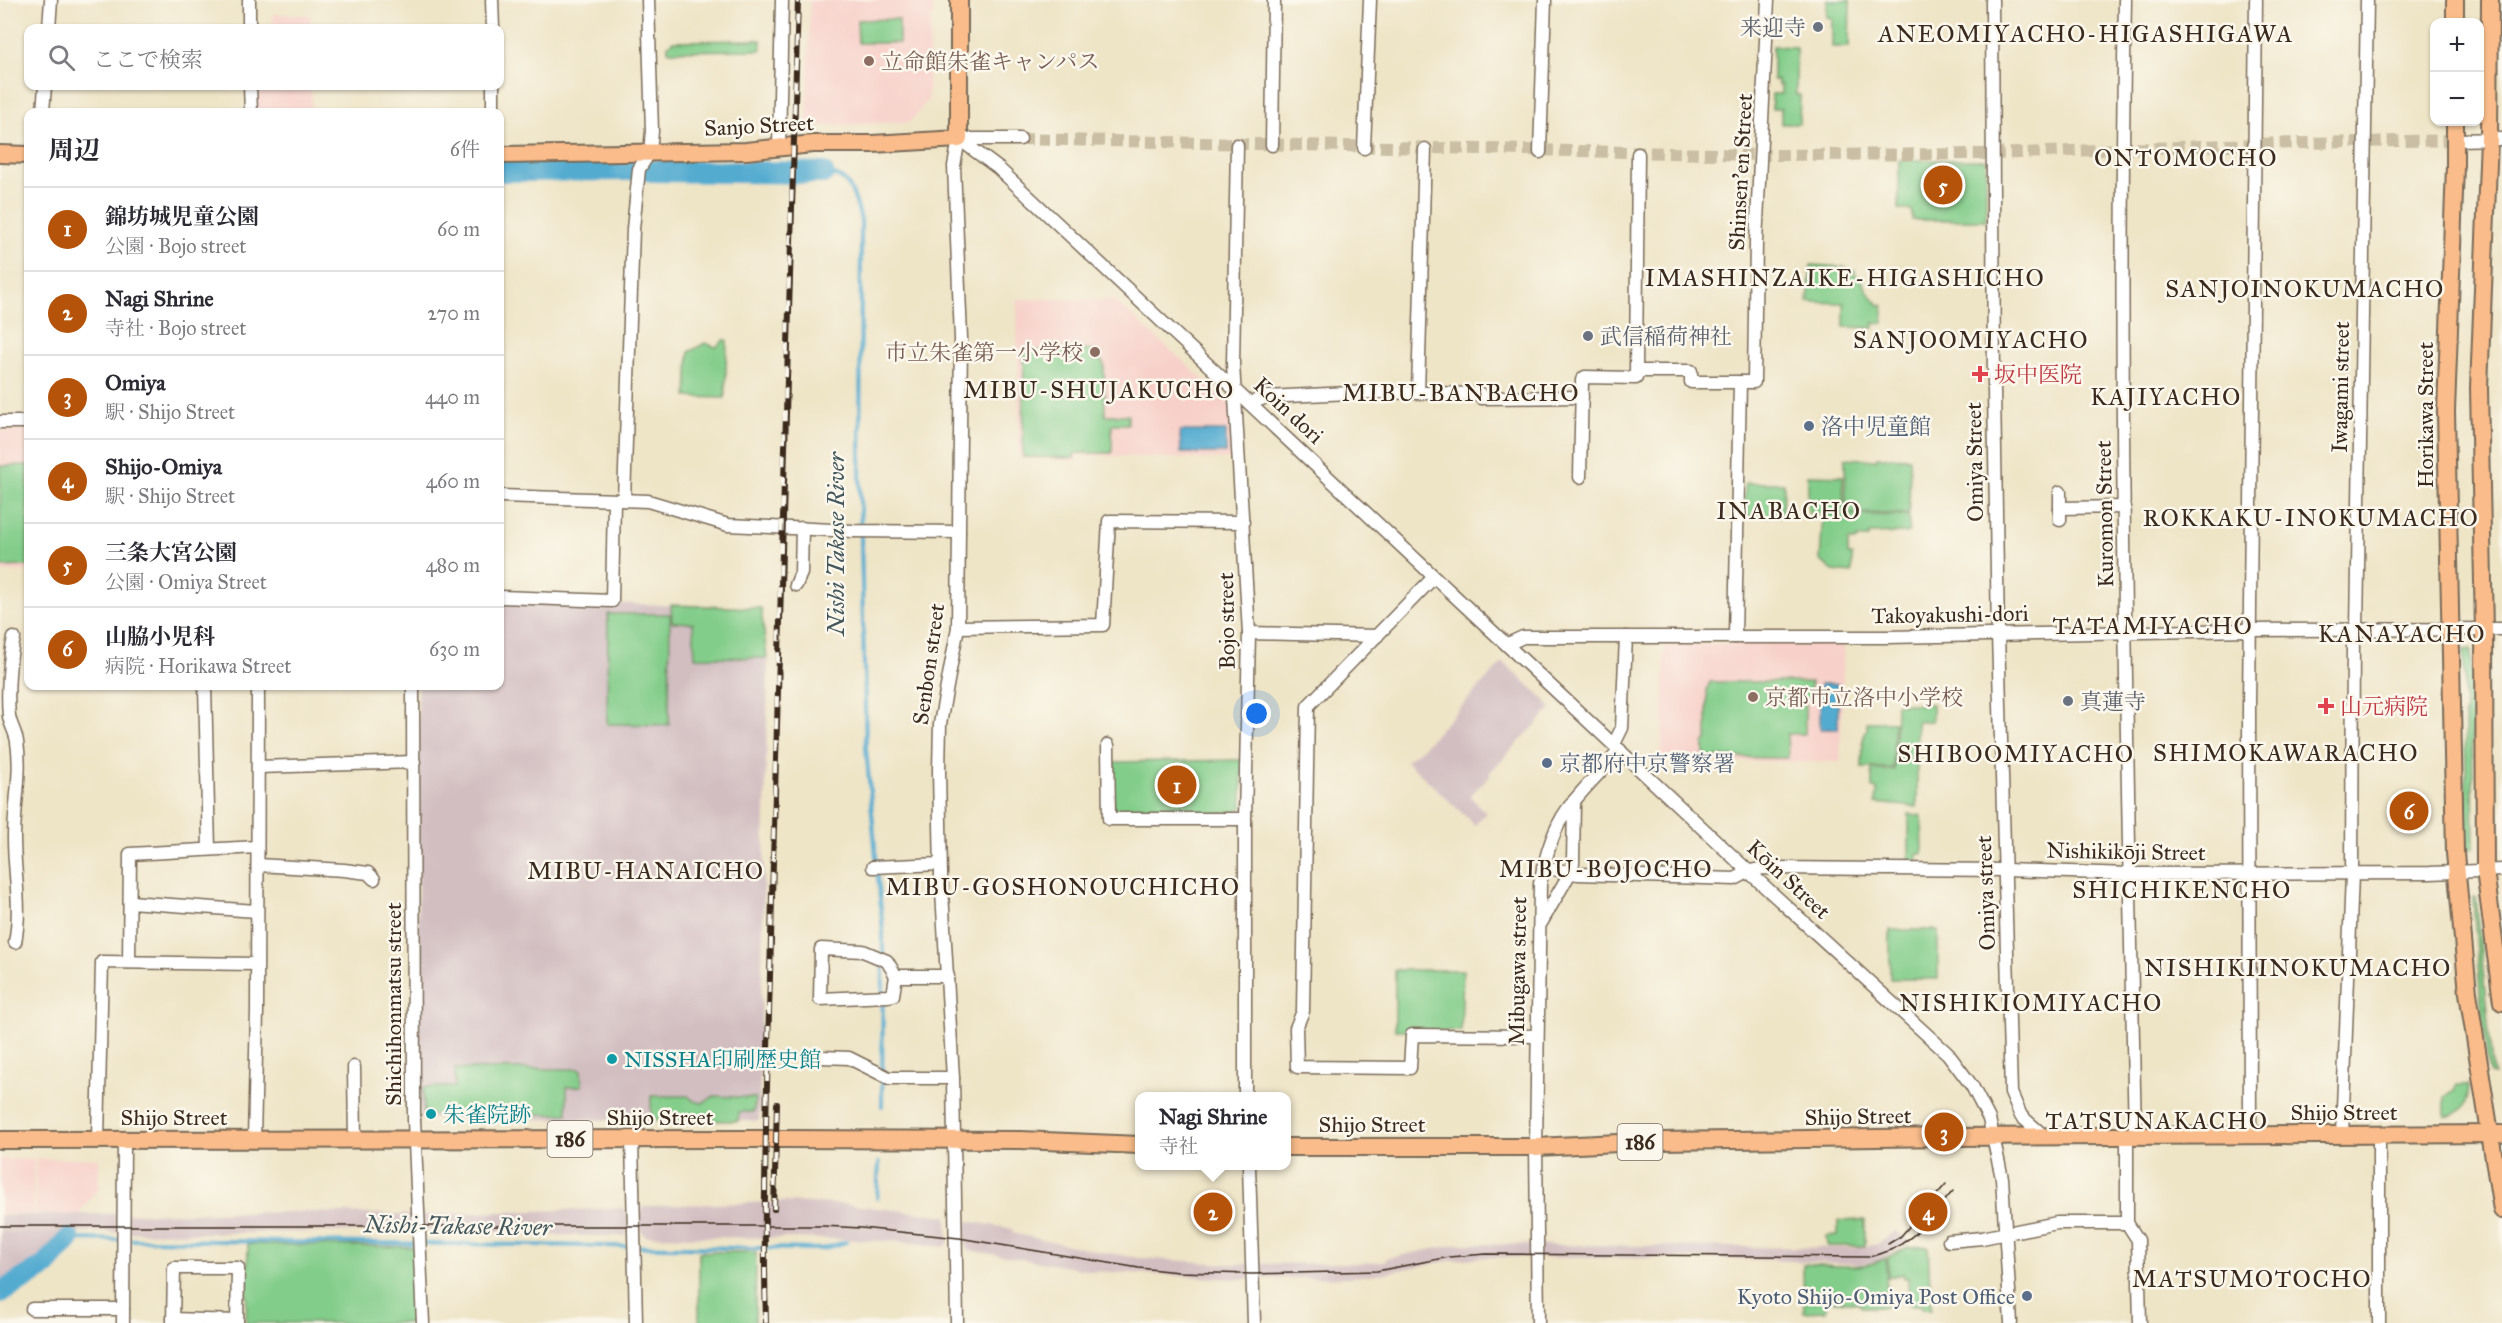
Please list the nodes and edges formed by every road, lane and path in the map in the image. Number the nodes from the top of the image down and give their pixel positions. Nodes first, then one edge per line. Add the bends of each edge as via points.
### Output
1 (51, 0) edge
2 (249, 0) edge
3 (492, 0) edge
4 (648, 0) edge
5 (782, 0) edge
6 (959, 0) edge
7 (1274, 0) edge
8 (1370, 0) edge
9 (1545, 0) edge
10 (1768, 0) edge
11 (1992, 0) edge
12 (2125, 0) edge
13 (2256, 0) edge
14 (2367, 0) edge
15 (2455, 0) edge
16 (2490, 0) edge
17 (2455, 18) edge
18 (48, 24) edge
19 (249, 24) edge
20 (493, 24) edge
21 (45, 90) edge
22 (250, 90) edge
23 (493, 90) edge
24 (43, 108) edge
25 (250, 108) edge
26 (493, 108) edge
27 (2455, 126) edge
28 (959, 139) junction
29 (2496, 139) edge
30 (1020, 140) tunnel mouth
31 (2455, 140) junction
32 (1237, 145) dead end
33 (1272, 146) dead end
34 (779, 148) junction
35 (1364, 148) dead end
36 (1425, 149) dead end
37 (650, 152) junction
38 (1540, 152) dead end
39 (0, 154) edge
40 (1638, 154) dead end
41 (24, 155) edge
42 (504, 155) edge
43 (1636, 371) junction
44 (1740, 382) junction
45 (1235, 388) junction
46 (1418, 393) junction
47 (1582, 398) junction
48 (1250, 403) junction
49 (0, 422) edge
50 (24, 422) edge
51 (1580, 477) dead end
52 (2060, 492) dead end
53 (504, 496) edge
54 (619, 500) junction
55 (2125, 507) junction
56 (1243, 522) junction
57 (802, 528) junction
58 (959, 532) junction
59 (1434, 576) junction
60 (796, 585) dead end
61 (504, 597) edge
62 (958, 627) junction
63 (2502, 629) edge
64 (2249, 630) junction
65 (2355, 630) junction
66 (2451, 630) junction
67 (2484, 630) junction
68 (1249, 633) junction
69 (2126, 633) junction
70 (1998, 634) junction
71 (1377, 636) junction
72 (1626, 637) junction
73 (1735, 637) junction
74 (14, 638) dead end
75 (1508, 644) junction
76 (205, 690) edge
77 (258, 690) edge
78 (413, 690) edge
79 (1108, 745) dead end
80 (1617, 747) junction
81 (414, 762) junction
82 (259, 767) junction
83 (1574, 801) junction
84 (1245, 819) junction
85 (257, 847) junction
86 (209, 849) junction
87 (940, 864) junction
88 (258, 865) junction
89 (880, 867) dead end
90 (1544, 867) junction
91 (2006, 870) junction
92 (2456, 870) junction
93 (2494, 870) edge
94 (1750, 871) junction
95 (1570, 873) junction
96 (2129, 874) junction
97 (2249, 874) junction
98 (2352, 874) junction
99 (374, 879) dead end
100 (130, 902) junction
101 (256, 911) junction
102 (1539, 925) junction
103 (15, 942) dead end
104 (129, 962) junction
105 (256, 964) junction
106 (896, 976) junction
107 (948, 976) junction
108 (2502, 1002) edge
109 (1536, 1036) junction
110 (821, 1057) dead end
111 (354, 1067) dead end
112 (953, 1078) junction
113 (1245, 1092) edge
114 (2379, 1134) junction
115 (2496, 1134) edge
116 (2250, 1135) junction
117 (2342, 1135) junction
118 (2131, 1136) junction
119 (1993, 1137) junction
120 (2045, 1137) junction
121 (417, 1139) junction
122 (632, 1139) junction
123 (0, 1140) edge
124 (98, 1140) junction
125 (124, 1140) junction
126 (254, 1140) junction
127 (355, 1140) junction
128 (954, 1140) junction
129 (1135, 1145) edge
130 (1291, 1147) edge
131 (1536, 1147) junction
132 (1249, 1170) edge
133 (2502, 1210) edge
134 (2127, 1223) junction
135 (2007, 1233) junction
136 (1949, 1241) dead end
137 (32, 1309) dead end
138 (123, 1309) junction
139 (173, 1321) edge
140 (237, 1322) edge
141 (123, 1323) edge
142 (423, 1323) edge
143 (636, 1323) edge
144 (957, 1323) edge
145 (1254, 1323) edge
146 (1538, 1323) edge
147 (2011, 1323) edge
148 (2140, 1323) edge
149 (2379, 1323) edge

1 - 18 street
2 - 19 street
3 - 20 street
4 - 37 street
5 - 34 street
6 - 28 main road
7 - 33 street
8 - 35 street
9 - 38 street
10 - 44 street, Shinsen'en Street via 1756,242 1754,382
11 - 70 street, Omiya Street
12 - 55 street, Kuromon Street
13 - 64 street
14 - 65 street, Iwagami street
15 - 17 main road
16 - 29 main road
21 - 24 street
22 - 25 street
23 - 26 street
27 - 31 main road, Horikawa Street
28 - 30 street, Sanjo Street
28 - 34 main road, Sanjo Street
28 - 45 street, Koin dori via 998,168
28 - 58 street, Senbon street via 954,165 961,338
29 - 31 street
29 - 67 main road via 2479,378
31 - 66 main road, Horikawa Street via 2446,411
32 - 45 street, Bojo street
34 - 37 main road, Sanjo Street
36 - 46 street
37 - 42 main road, Sanjo Street
37 - 54 street via 639,169 633,229
39 - 41 main road
40 - 43 street
43 - 44 street via 1691,371 1691,381
43 - 47 street via 1636,378 1585,377
44 - 73 street
45 - 48 street, Koin dori
45 - 56 street, Bojo street
46 - 47 street via 1480,394 1482,398
46 - 48 street via 1267,397
47 - 51 street
48 - 59 street, Koin dori
49 - 50 street
52 - 55 street via 2060,514
53 - 54 street
54 - 57 street via 660,503 728,525
54 - 61 street via 612,601
55 - 69 street, Kuromon Street
56 - 62 street via 1109,521 1103,625
56 - 68 street, Bojo street
57 - 58 street
57 - 60 street via 801,573
58 - 62 street, Senbon street
59 - 71 street
59 - 75 street, Koin dori
62 - 87 street, Senbon street via 940,724
63 - 67 street, Takoyakushi-dori
64 - 65 street, Takoyakushi-dori
64 - 69 street, Takoyakushi-dori
64 - 97 street
65 - 66 street, Takoyakushi-dori
65 - 98 street, Iwagami street
66 - 67 street, Takoyakushi-dori
66 - 92 main road, Horikawa Street
67 - 93 main road
68 - 71 street
68 - 84 street, Bojo street
69 - 70 street, Takoyakushi-dori
69 - 96 street, Kuromon Street
70 - 73 street, Takoyakushi-dori
70 - 91 street, Omiya street
71 - 109 street via 1308,706 1303,1011 1296,1028 1297,1067 1410,1068 1412,1035
72 - 73 street, Takoyakushi-dori
72 - 75 street, Takoyakushi-dori via 1523,636
72 - 80 street via 1622,728
74 - 103 street via 9,717 18,755 14,837 20,908
75 - 80 street, Kōin Street
76 - 86 street
77 - 82 street
78 - 81 street, Shichihonmatsu street
79 - 84 street via 1109,819
80 - 83 street, Mibugawa street
80 - 94 street, Kōin Street
81 - 82 street
81 - 121 street, Shichihonmatsu street
82 - 85 street
83 - 90 street, Mibugawa street via 1556,828
83 - 95 street
84 - 113 street, Bojo street
85 - 86 street
85 - 88 street
86 - 100 street via 130,854
87 - 89 street
87 - 107 street, Senbon street
88 - 99 street via 344,870 368,873
88 - 101 street
90 - 95 street, Nishikikōji Street
90 - 102 street, Mibugawa street
91 - 94 street, Nishikikōji Street
91 - 96 street, Nishikikōji Street
91 - 120 street, Omiya street via 2012,1096 2024,1120
92 - 93 street, Nishikikōji Street
92 - 98 street, Nishikikōji Street
92 - 115 main road, Horikawa Street via 2468,993
93 - 108 main road
94 - 95 street, Nishikikōji Street via 1735,879
94 - 119 street, Kōin Street via 1948,1054 1977,1094
95 - 102 street
96 - 97 street, Nishikikōji Street
96 - 118 street, Kuromon Street
97 - 98 street, Nishikikōji Street
97 - 116 street
98 - 117 street, Iwagami street
100 - 101 street
100 - 104 street
101 - 105 street
102 - 109 street, Mibugawa street
104 - 105 street
104 - 124 street via 102,962
105 - 126 street
106 - 106 street via 882,959 863,951 821,949 820,999 893,995
106 - 107 street
107 - 112 street, Senbon street
109 - 131 street, Mibugawa street
110 - 112 street via 849,1058 889,1078
111 - 127 street
112 - 128 street, Senbon street
114 - 115 main road, Shijo Street / 186
114 - 117 main road, Shijo Street / 186
114 - 149 street
115 - 133 main road, Horikawa Street
116 - 117 main road, Shijo Street / 186
116 - 118 main road, Shijo Street / 186
118 - 120 main road, Shijo Street / 186
118 - 134 street
119 - 120 main road, Shijo Street / 186
119 - 131 main road, Shijo Street / 186 via 1660,1141
119 - 135 street
121 - 122 main road, Shijo Street / 186
121 - 127 main road, Shijo Street / 186
121 - 142 street, Shichihonmatsu street
122 - 128 main road, Shijo Street / 186
122 - 143 street
123 - 124 main road, Shijo Street / 186
124 - 125 main road, Shijo Street / 186
125 - 126 main road, Shijo Street / 186
125 - 138 street
126 - 127 main road, Shijo Street / 186
128 - 129 main road, Shijo Street / 186
128 - 144 street, Senbon street
130 - 131 main road, Shijo Street / 186
131 - 146 street
132 - 145 street
134 - 135 street via 2057,1223
134 - 148 street via 2138,1240
135 - 136 street
135 - 147 street
137 - 138 street
138 - 141 street
139 - 140 street
139 - 140 street via 174,1268 238,1268

